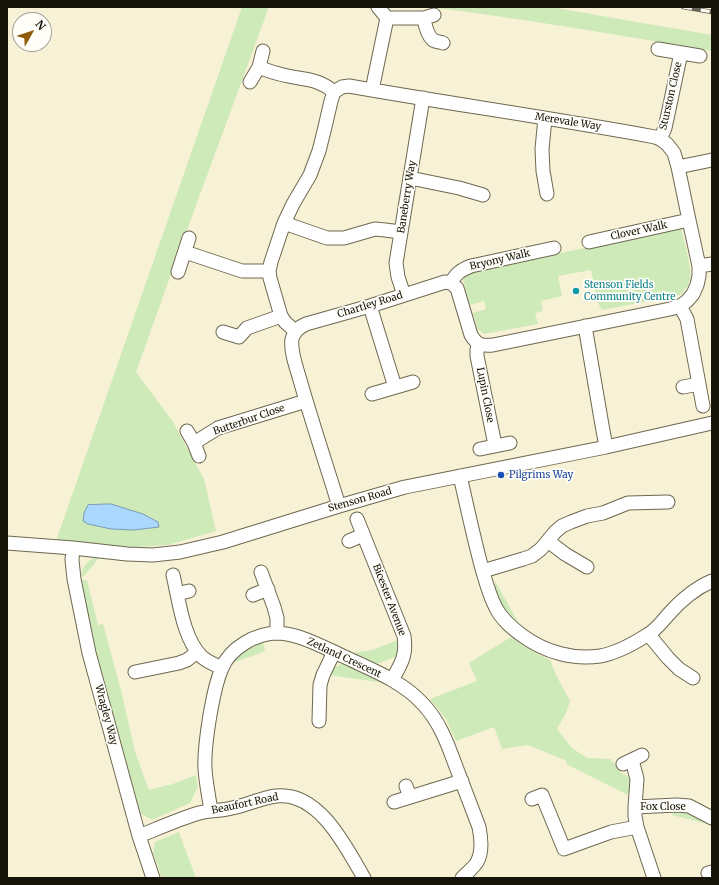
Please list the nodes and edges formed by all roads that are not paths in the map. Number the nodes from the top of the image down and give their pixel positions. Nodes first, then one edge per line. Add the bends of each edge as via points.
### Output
1 (378, 7) edge
2 (387, 18) junction
3 (443, 43) dead end
4 (658, 49) dead end
5 (263, 51) dead end
6 (680, 53) junction
7 (700, 56) dead end
8 (259, 67) junction
9 (250, 82) dead end
10 (372, 90) junction
11 (334, 92) junction
12 (423, 98) junction
13 (545, 118) junction
14 (660, 139) junction
15 (712, 160) edge
16 (678, 167) junction
17 (410, 178) junction
18 (547, 194) dead end
19 (483, 195) dead end
20 (689, 220) junction
21 (284, 224) junction
22 (401, 232) junction
23 (189, 238) dead end
24 (589, 242) dead end
25 (554, 248) dead end
26 (185, 252) junction
27 (712, 264) edge
28 (699, 266) junction
29 (269, 271) junction
30 (178, 272) dead end
31 (451, 283) junction
32 (404, 295) junction
33 (370, 306) junction
34 (680, 306) junction
35 (281, 316) junction
36 (585, 326) junction
37 (295, 331) junction
38 (222, 332) dead end
39 (478, 344) junction
40 (413, 382) dead end
41 (699, 384) junction
42 (394, 387) junction
43 (683, 387) dead end
44 (372, 394) dead end
45 (306, 401) junction
46 (703, 406) dead end
47 (712, 423) edge
48 (187, 431) dead end
49 (194, 443) junction
50 (510, 443) dead end
51 (495, 445) junction
52 (606, 447) junction
53 (480, 449) dead end
54 (200, 456) dead end
55 (460, 476) junction
56 (668, 502) dead end
57 (339, 506) junction
58 (357, 519) dead end
59 (363, 535) junction
60 (349, 541) dead end
61 (548, 541) junction
62 (7, 543) edge
63 (73, 548) junction
64 (587, 567) dead end
65 (483, 571) junction
66 (261, 572) dead end
67 (173, 575) dead end
68 (712, 581) edge
69 (268, 589) junction
70 (253, 594) dead end
71 (277, 633) junction
72 (648, 635) junction
73 (197, 652) junction
74 (334, 652) junction
75 (222, 668) junction
76 (135, 672) dead end
77 (693, 678) dead end
78 (392, 680) junction
79 (318, 721) dead end
80 (632, 759) dead end
81 (462, 781) junction
82 (532, 799) dead end
83 (394, 802) dead end
84 (635, 807) junction
85 (211, 811) junction
86 (712, 818) edge
87 (637, 827) junction
88 (139, 836) junction
89 (358, 876) edge
90 (154, 878) edge
91 (462, 878) edge
92 (654, 878) edge

1 - 2 street
2 - 3 street via 429,16 425,24 428,32 434,40
2 - 10 street
4 - 6 street, Sturston Close
5 - 8 street
6 - 7 street, Sturston Close
6 - 14 street, Sturston Close via 666,128
8 - 9 street
8 - 11 street via 288,76 318,81
10 - 11 street, Merevale Way via 348,86
10 - 12 street, Merevale Way
11 - 21 street via 310,175
12 - 13 street, Merevale Way
12 - 17 street, Baneberry Way
13 - 14 street, Merevale Way
13 - 18 street via 542,149
14 - 16 street via 674,153
15 - 16 street
16 - 20 street
17 - 19 street
17 - 22 street, Baneberry Way
20 - 24 street, Clover Walk
20 - 28 street
21 - 22 street via 327,238 344,238 375,230
21 - 29 street
22 - 32 street, Baneberry Way via 396,264
23 - 26 street
25 - 31 street, Bryony Walk via 471,266 461,270
26 - 29 street via 242,271
26 - 30 street
27 - 28 street
28 - 34 street via 697,286 687,301
29 - 35 street
31 - 32 street, Chartley Road via 445,282
31 - 39 street via 457,288 470,335
32 - 33 street, Chartley Road
33 - 37 street, Chartley Road via 300,326
33 - 42 street
34 - 36 street
34 - 41 street via 687,319
35 - 37 street
35 - 38 street via 247,328 239,337
36 - 39 street via 493,345
36 - 52 street
37 - 45 street via 292,349
39 - 51 street, Lupin Close via 477,356
40 - 42 street
41 - 43 street
41 - 46 street
42 - 44 street
45 - 49 street, Butterbur Close via 218,428
45 - 57 street
47 - 52 street, Stenson Road
48 - 49 street
49 - 54 street
50 - 51 street
51 - 53 street
52 - 55 street, Stenson Road
55 - 57 street, Stenson Road via 405,487
55 - 65 street
56 - 61 street via 628,503 603,513 586,516 562,526
57 - 63 street, Stenson Road via 223,542 180,552 154,555 126,554
58 - 59 street, Bicester Avenue
59 - 60 street
59 - 78 street, Bicester Avenue via 404,636 405,652
61 - 64 street
61 - 65 street via 532,556
62 - 63 street, Stenson Road
63 - 88 street, Wragley Way via 74,579 89,653
65 - 72 street via 500,615 511,628 546,650 584,657 601,655
66 - 69 street
67 - 73 street via 183,593 184,623
68 - 72 street via 681,601
69 - 70 street
69 - 71 street via 276,612
71 - 74 street, Zetland Crescent via 303,638
71 - 75 street, Zetland Crescent via 249,640 233,652
72 - 77 street via 679,669
73 - 75 street
73 - 76 street via 179,663
74 - 78 street, Zetland Crescent
74 - 79 street via 320,685 325,700
75 - 85 street, Zetland Crescent via 213,693 206,748 205,769
78 - 81 street, Zetland Crescent via 406,688 430,712 443,733
80 - 84 street via 637,779
81 - 83 street via 408,791
81 - 91 street, Zetland Crescent via 481,837 477,862
82 - 87 street via 542,795 564,849 611,832
84 - 86 street, Fox Close via 689,806
84 - 87 street
85 - 88 street, Beaufort Road
85 - 89 street, Beaufort Road via 277,796 301,800 330,824 347,848
87 - 92 street
88 - 90 street, Wragley Way

